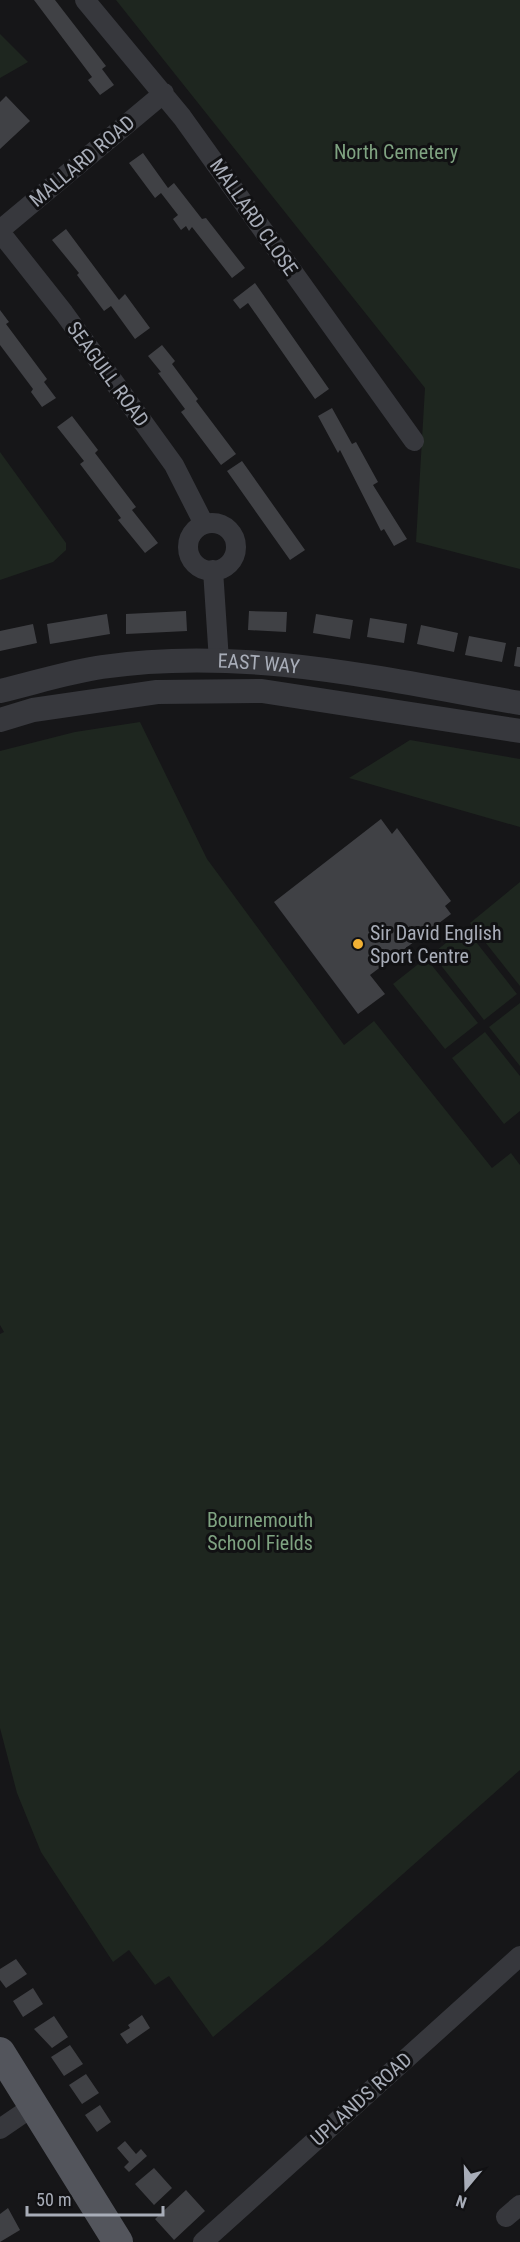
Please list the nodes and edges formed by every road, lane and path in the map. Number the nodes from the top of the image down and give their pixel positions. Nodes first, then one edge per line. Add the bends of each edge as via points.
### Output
1 (85, 0) edge
2 (164, 93) junction
3 (0, 231) edge
4 (414, 441) dead end
5 (204, 524) junction
6 (213, 570) junction
7 (219, 661) junction
8 (0, 691) edge
9 (520, 703) edge
10 (0, 720) edge
11 (520, 731) edge
12 (520, 1956) edge
13 (0, 2052) edge
14 (35, 2105) junction
15 (0, 2129) edge
16 (118, 2242) edge
17 (203, 2242) edge

1 - 2 street, MALLARD CLOSE
2 - 3 street, MALLARD ROAD
2 - 4 street, MALLARD CLOSE
3 - 5 street, SEAGULL ROAD via 174,465
5 - 6 street via 190,539 191,559 198,568
5 - 6 street via 224,527 236,545 236,556 229,565
6 - 7 street
7 - 8 street, EAST WAY via 102,667
7 - 9 street, EAST WAY via 318,667
10 - 11 street, EAST WAY via 33,710 157,693 262,691
12 - 17 street, UPLANDS ROAD
13 - 14 main road
14 - 15 street
14 - 16 main road

